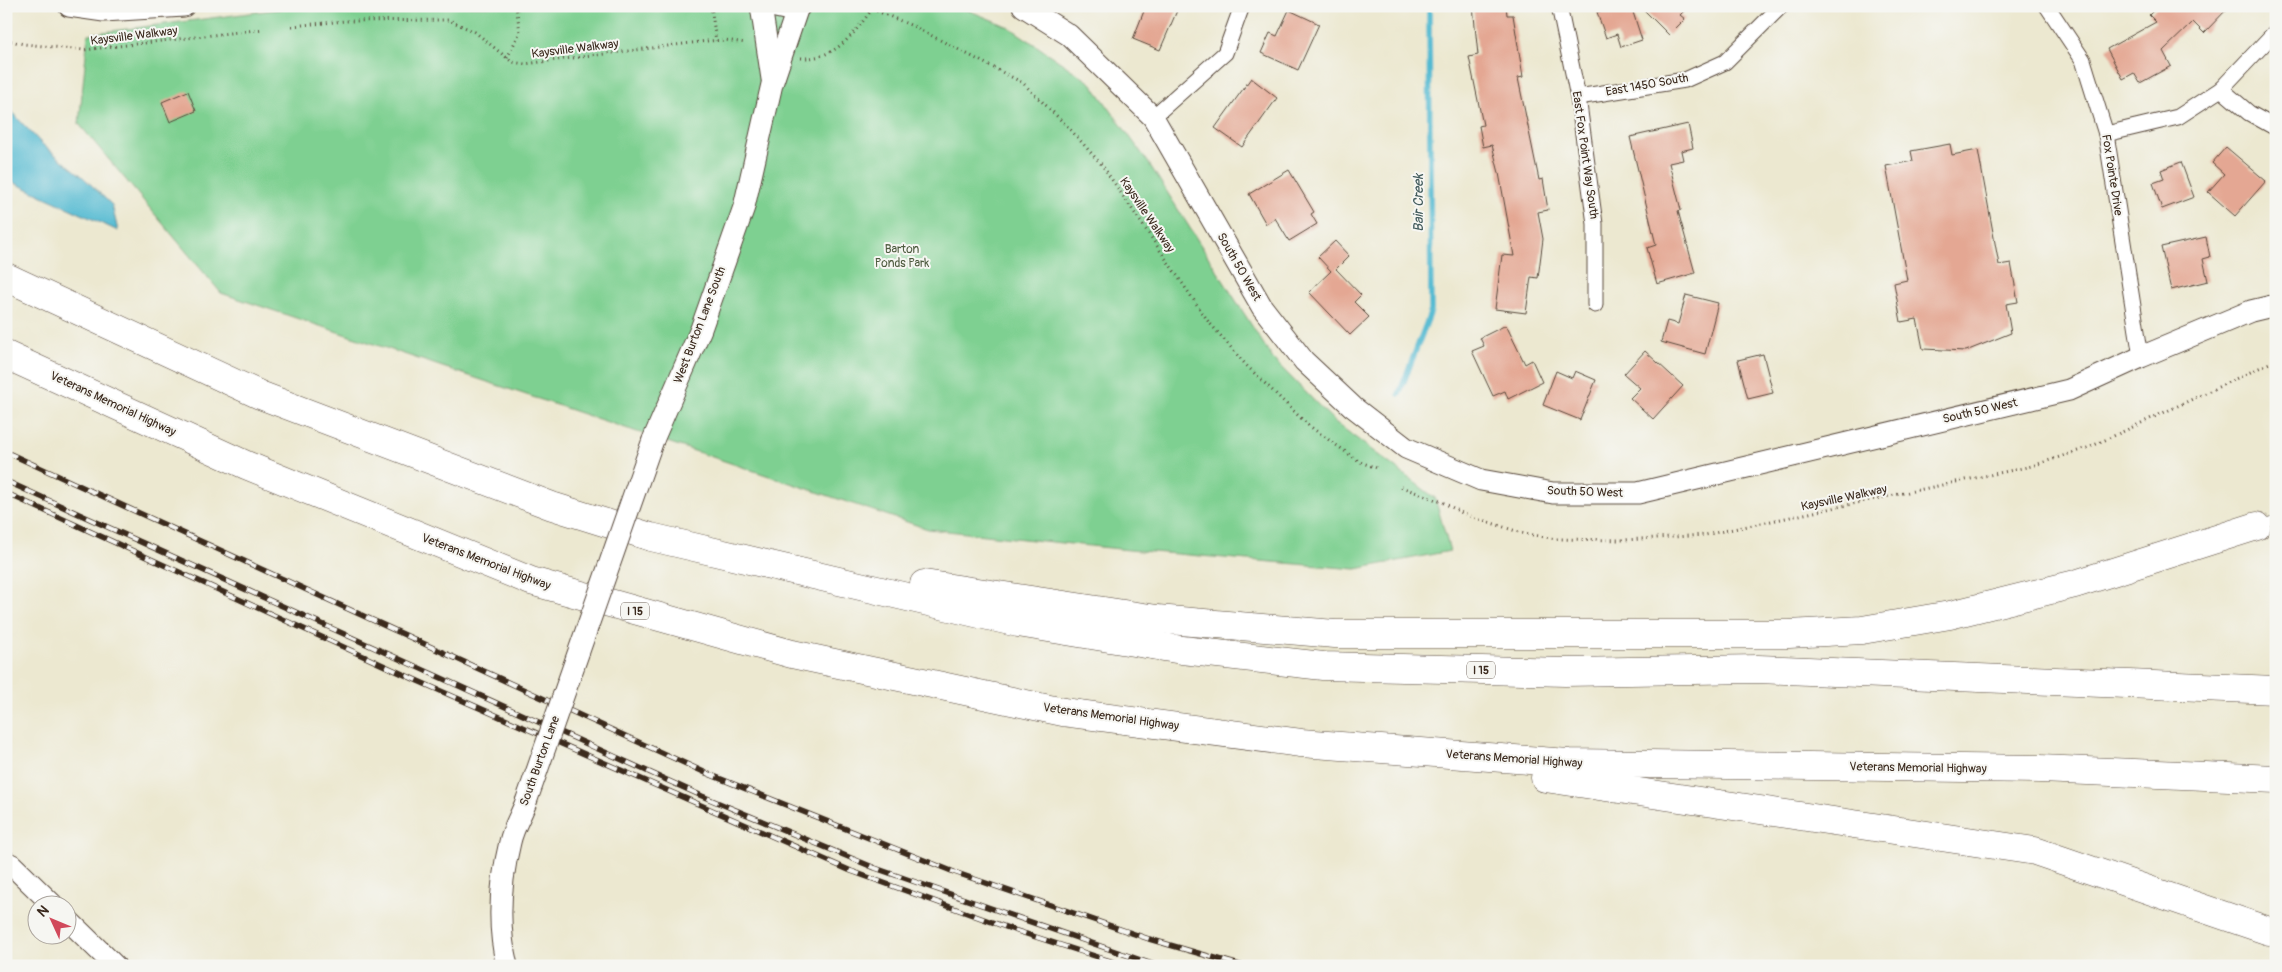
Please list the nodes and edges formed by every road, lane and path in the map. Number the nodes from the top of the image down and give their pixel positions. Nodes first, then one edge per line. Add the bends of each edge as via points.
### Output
1 (70, 6) edge
2 (184, 6) edge
3 (516, 6) edge
4 (711, 6) edge
5 (761, 6) edge
6 (772, 6) edge
7 (1023, 6) edge
8 (1242, 6) edge
9 (1559, 6) edge
10 (1781, 6) edge
11 (2047, 6) edge
12 (799, 7) edge
13 (871, 8) edge
14 (292, 26) dead end
15 (264, 29) dead end
16 (2276, 31) edge
17 (6, 40) edge
18 (716, 41) junction
19 (754, 44) dead end
20 (795, 57) dead end
21 (507, 58) junction
22 (772, 84) junction
23 (2221, 89) junction
24 (1578, 97) junction
25 (1152, 117) junction
26 (2276, 128) edge
27 (2106, 134) junction
28 (6, 278) edge
29 (1595, 305) dead end
30 (2276, 305) edge
31 (6, 356) edge
32 (2141, 357) junction
33 (2276, 360) edge
34 (1377, 468) dead end
35 (1401, 487) dead end
36 (2269, 523) edge
37 (697, 548) junction
38 (611, 560) joint
39 (2276, 690) edge
40 (1301, 743) junction
41 (2276, 779) edge
42 (6, 862) edge
43 (42, 894) edge
44 (78, 930) edge
45 (2274, 931) edge
46 (115, 966) edge
47 (507, 966) edge

1 - 2 street via 104,11
3 - 21 path via 520,32
4 - 18 path
5 - 22 street, West Burton Lane South
6 - 12 street via 785,9
7 - 25 street, South 50 West via 1069,35
8 - 25 street via 1225,53
9 - 24 street, East Fox Point Way South
10 - 24 street, East 1450 South via 1726,62 1685,80
11 - 27 street, Fox Pointe Drive via 2083,60
12 - 22 street, West Burton Lane South
13 - 20 path via 854,35 828,55
13 - 34 path, Kaysville Walkway via 916,27 1023,83 1102,165 1208,321 1246,365 1308,425 1360,462
14 - 21 path, Kaysville Walkway via 345,21 449,20 475,32
15 - 17 path, Kaysville Walkway via 84,50
16 - 23 street
18 - 19 path, Kaysville Walkway
18 - 21 path, Kaysville Walkway via 525,64
22 - 38 street, West Burton Lane South, bridge via 744,207 701,329 653,440
23 - 26 street via 2248,113
23 - 27 street via 2178,117
24 - 29 street, East Fox Point Way South via 1594,224
25 - 32 street, South 50 West via 1262,307 1304,361 1353,407 1406,448 1481,480 1553,492 1638,493 2069,390
27 - 32 street, Fox Pointe Drive
28 - 37 highway, I 15 via 260,395 552,506
30 - 32 street, South 50 West via 2251,311
31 - 40 highway, Veterans Memorial Highway / I 15 via 246,465 531,581 792,654 1053,710
33 - 35 path, Kaysville Walkway via 2090,447 2032,466 1705,535 1624,540 1556,539 1522,533 1464,514
36 - 37 highway via 2075,584 1950,615 1862,630 1789,634 1335,634 1157,619
37 - 39 highway, I 15 via 1018,624 1182,650 1323,666 1565,672 1758,669
38 - 47 street, South Burton Lane, bridge via 510,840 501,896 501,942
40 - 41 highway, Veterans Memorial Highway / I 15 via 1569,763 2040,770
40 - 45 highway via 1637,790 2035,852
42 - 43 street
44 - 46 street

